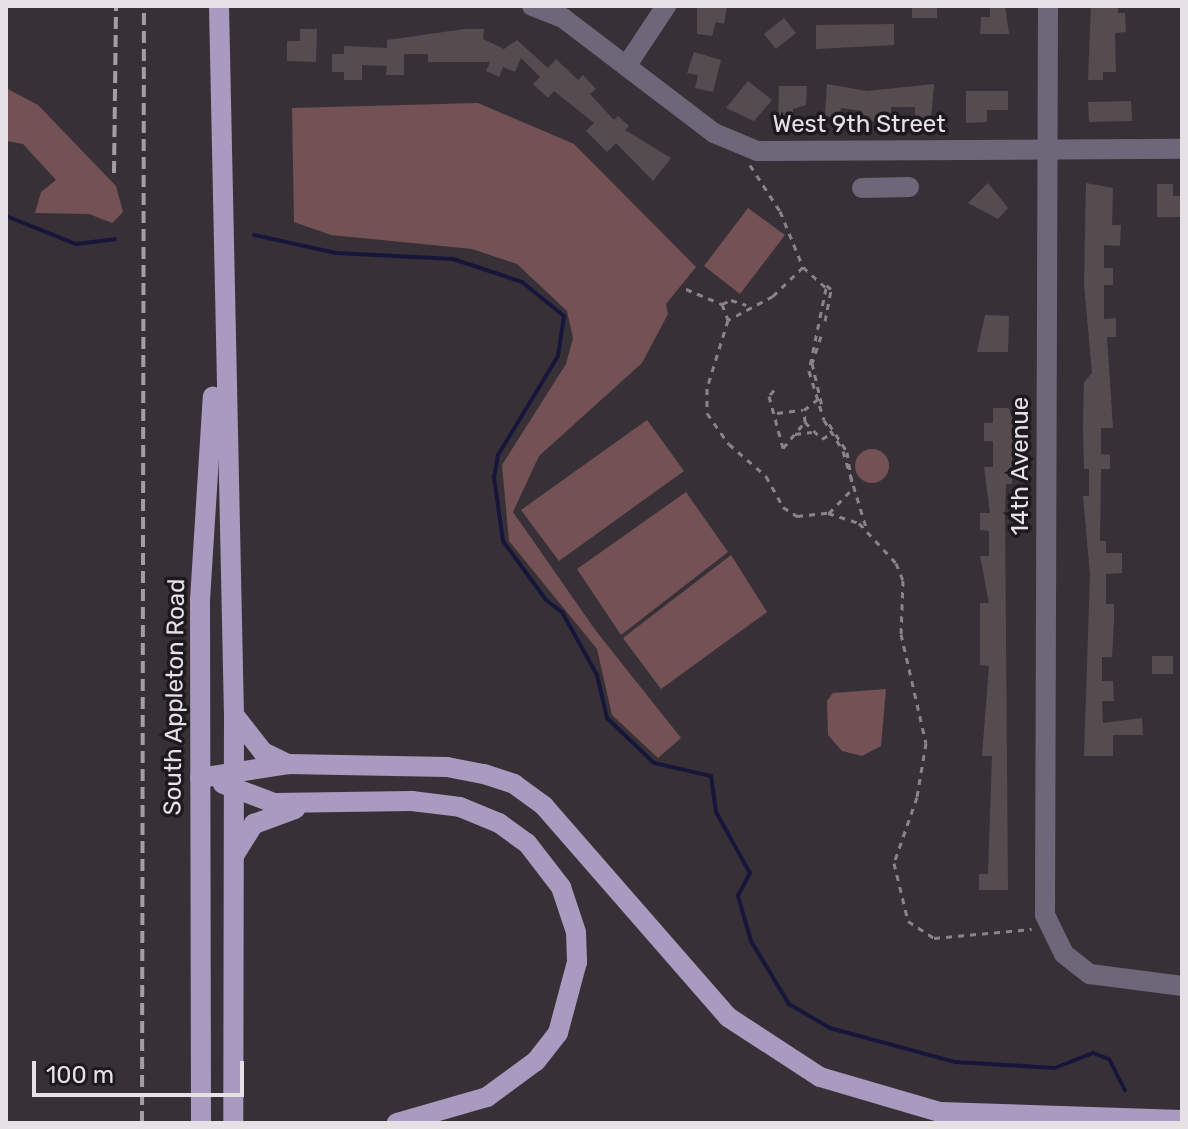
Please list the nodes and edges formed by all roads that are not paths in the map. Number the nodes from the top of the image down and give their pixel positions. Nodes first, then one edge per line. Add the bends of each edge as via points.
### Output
1 (219, 6) edge
2 (532, 6) edge
3 (666, 6) edge
4 (1048, 6) edge
5 (627, 65) junction
6 (1182, 149) edge
7 (883, 152) junction
8 (1047, 152) junction
9 (909, 187) dead end
10 (862, 188) dead end
11 (883, 188) junction
12 (220, 272) junction
13 (234, 715) junction
14 (288, 764) junction
15 (200, 778) junction
16 (233, 779) junction
17 (319, 805) junction
18 (235, 854) junction
19 (1182, 986) edge
20 (1182, 1120) edge
21 (201, 1123) edge
22 (233, 1123) edge
23 (397, 1123) edge

1 - 12 main road, South Appleton Road
2 - 5 street, West 9th Street via 563,18
3 - 5 street
4 - 8 street, 14th Avenue
5 - 7 street, West 9th Street via 693,119 757,151
6 - 8 street, West 9th Street
7 - 8 street, West 9th Street
7 - 11 street
8 - 19 street, 14th Avenue via 1048,926 1064,954 1090,974
9 - 11 street
10 - 11 street
12 - 13 main road, South Appleton Road
12 - 15 main road, South Appleton Road via 200,600
13 - 14 main road via 263,752
13 - 16 main road, South Appleton Road
14 - 16 main road
14 - 20 main road via 447,767 514,784 544,806 728,1017 820,1077 940,1112
15 - 16 main road
15 - 21 main road, South Appleton Road
16 - 17 main road via 274,803
16 - 18 main road, South Appleton Road
17 - 18 main road via 254,824
17 - 23 main road via 412,801 460,807 499,823 546,863 569,903 576,932 572,992 558,1033 536,1061 487,1097
18 - 22 main road, South Appleton Road

